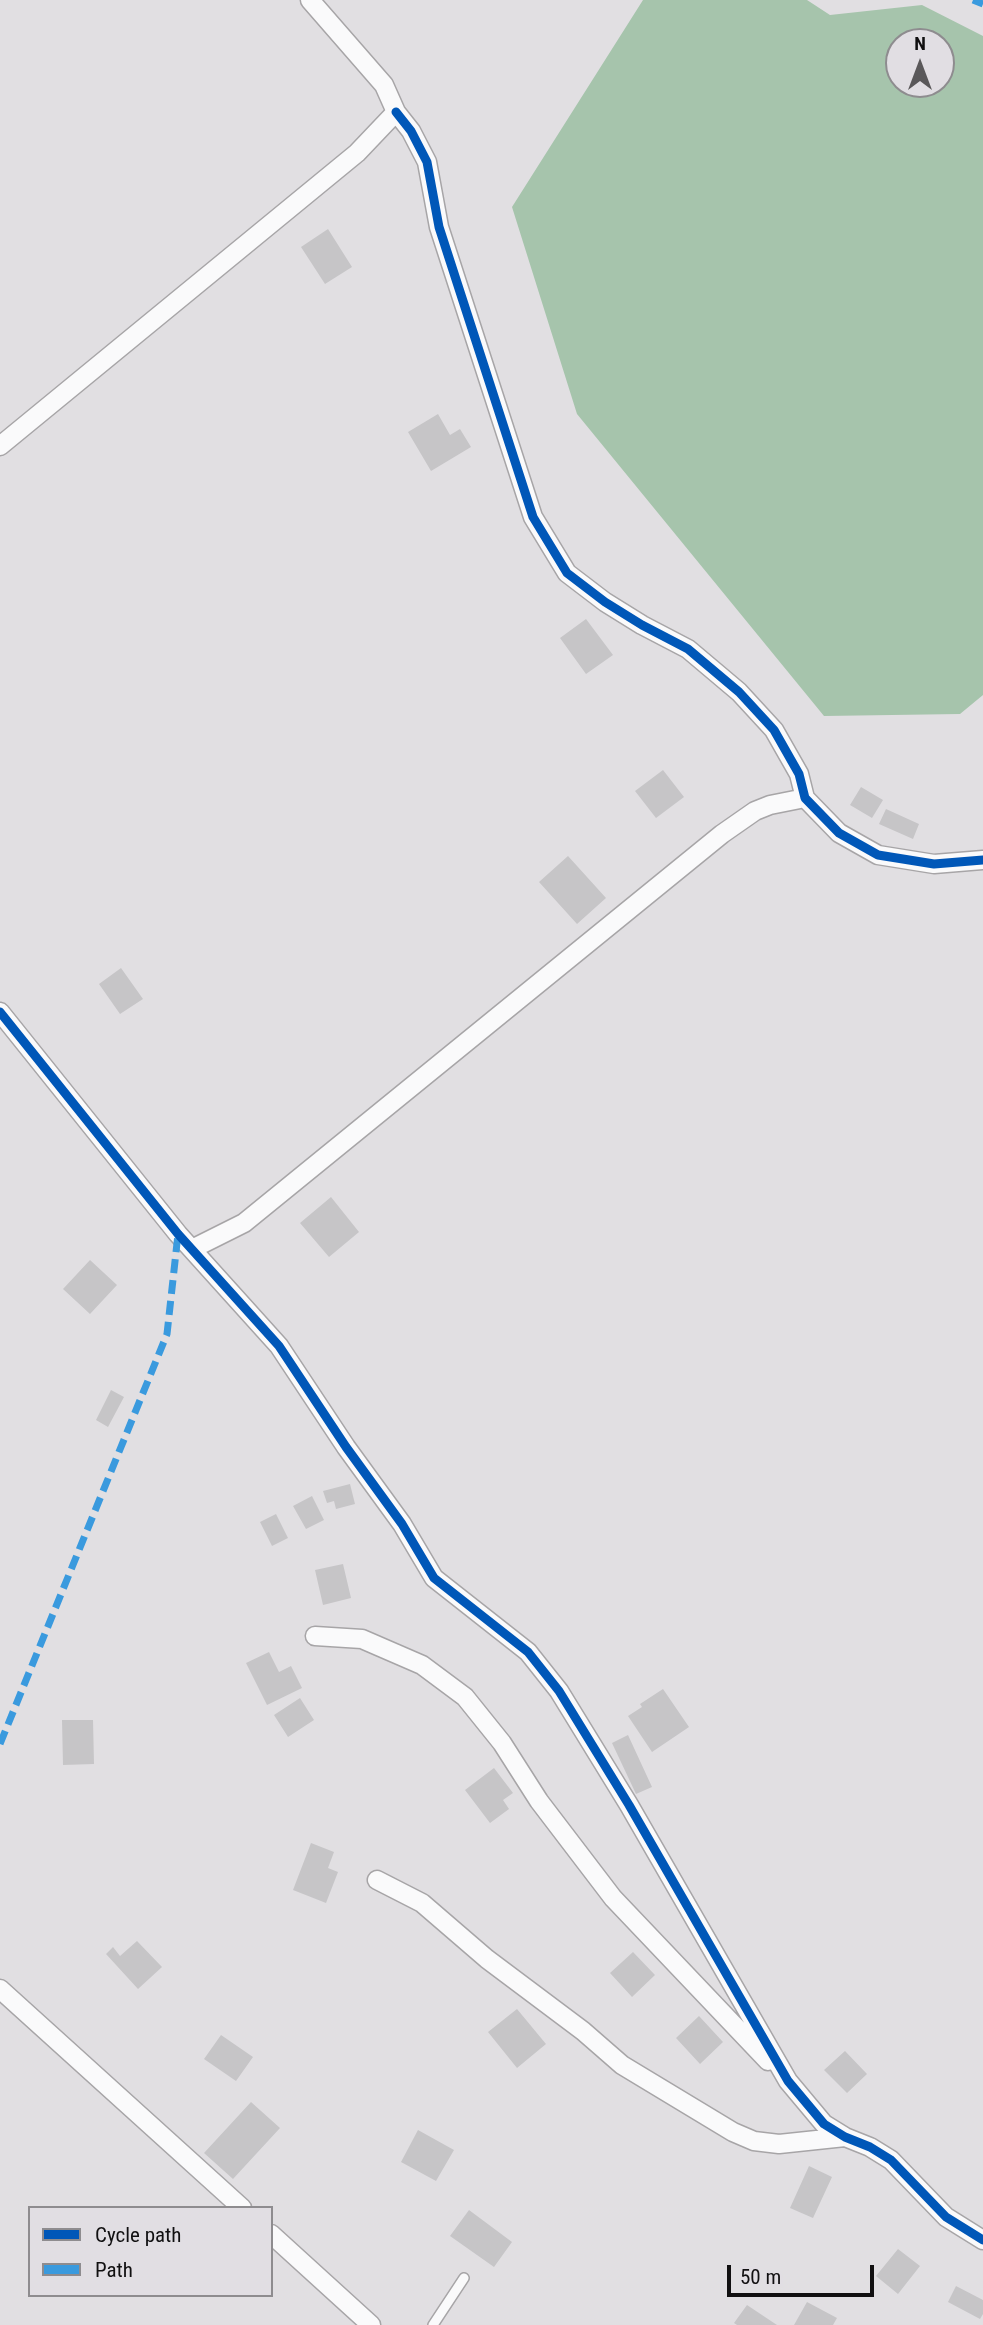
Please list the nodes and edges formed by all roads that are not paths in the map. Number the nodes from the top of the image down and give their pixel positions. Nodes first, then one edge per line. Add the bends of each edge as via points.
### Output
1 (310, 0) edge
2 (396, 112) junction
3 (0, 446) edge
4 (805, 798) junction
5 (983, 860) edge
6 (0, 1012) edge
7 (192, 1250) junction
8 (315, 1636) dead end
9 (377, 1880) dead end
10 (0, 1989) edge
11 (788, 2081) junction
12 (845, 2137) junction
13 (240, 2206) edge
14 (273, 2236) edge
15 (983, 2240) edge
16 (464, 2278) dead end
17 (371, 2325) edge
18 (433, 2325) edge

1 - 2 street via 384,85
2 - 3 street via 357,153
2 - 4 street via 427,162 439,227 466,313 533,517 547,543 567,573 614,608 688,649 739,692 774,730 799,774
4 - 5 street via 839,833 878,855 934,864
4 - 7 street via 763,808 722,834 244,1223
6 - 7 street
7 - 11 street via 279,1346 434,1578 528,1652 559,1691
8 - 11 street via 362,1639 422,1665 465,1697 613,1898
9 - 12 street via 422,1903 622,2065 733,2133 779,2144
10 - 13 street
11 - 12 street via 824,2124
12 - 15 street via 891,2160 946,2217
14 - 17 street
16 - 18 lane

